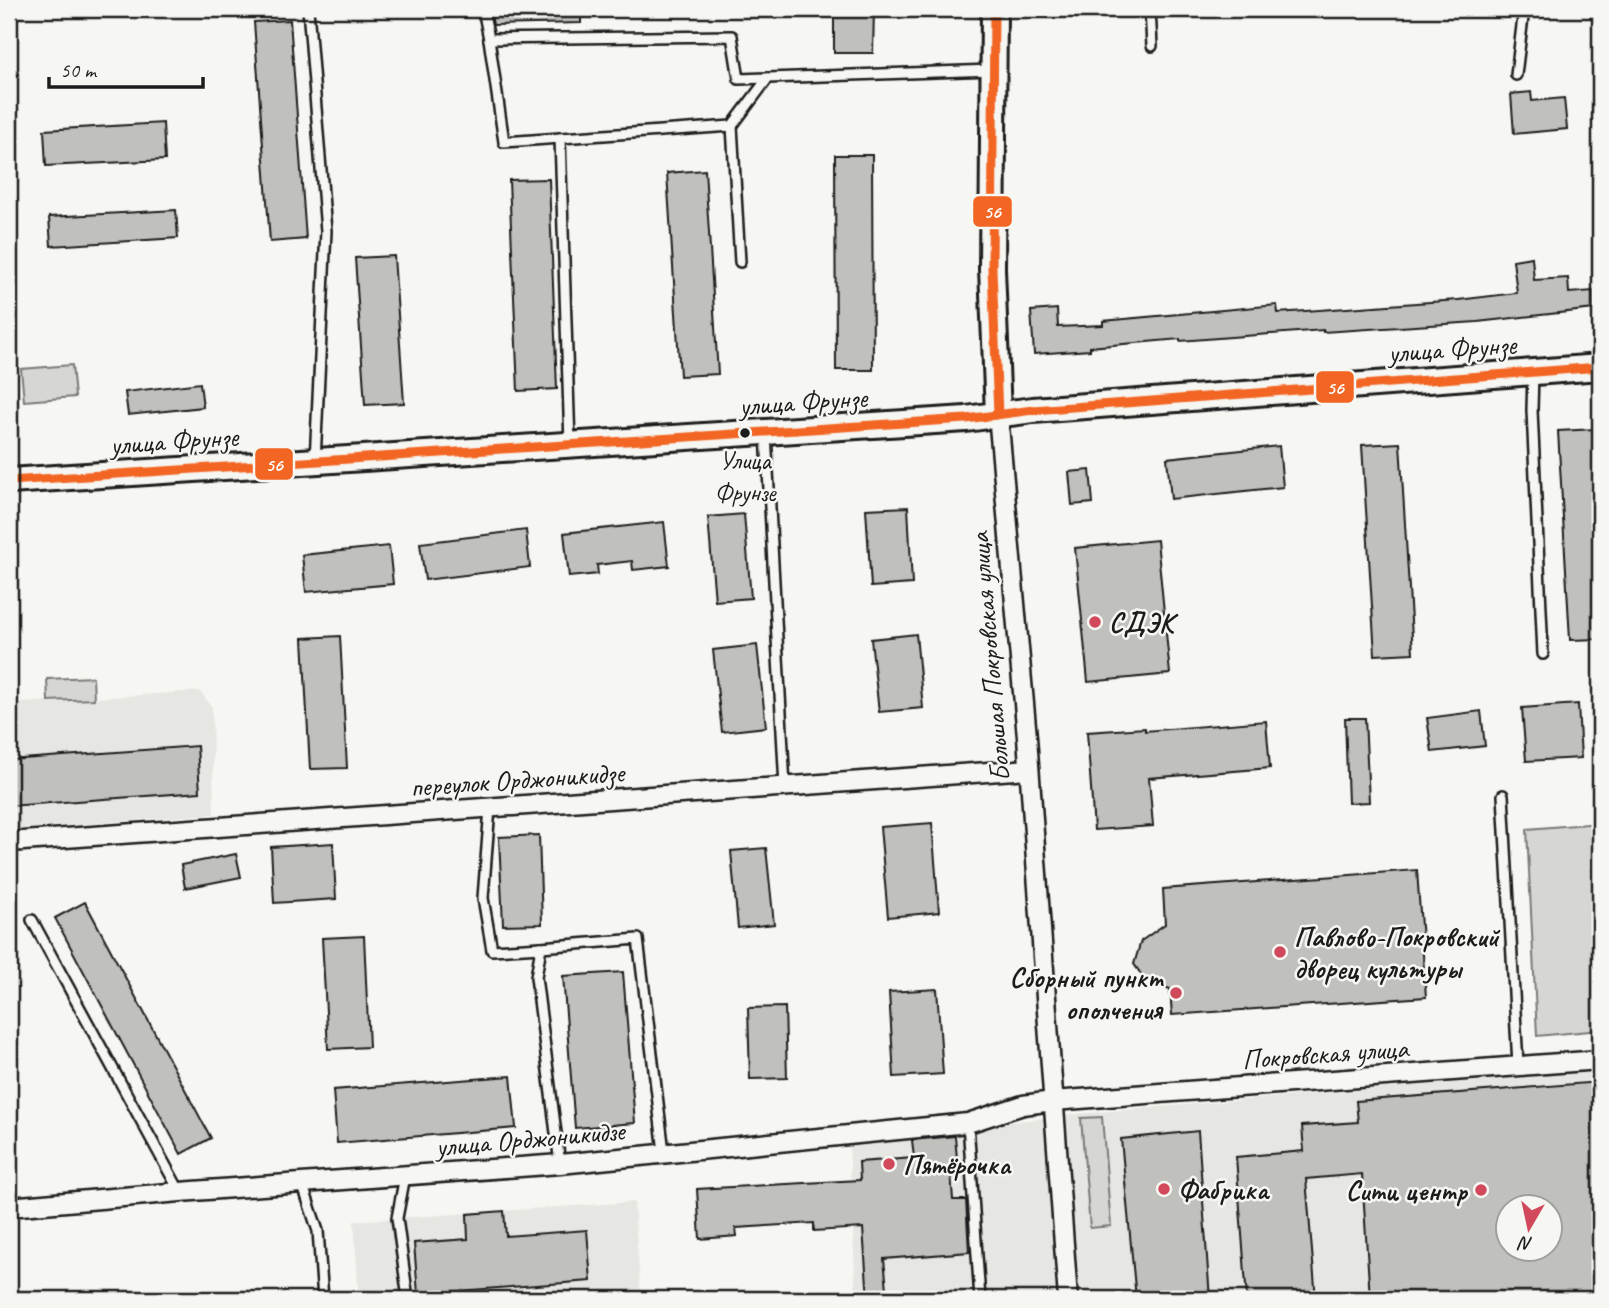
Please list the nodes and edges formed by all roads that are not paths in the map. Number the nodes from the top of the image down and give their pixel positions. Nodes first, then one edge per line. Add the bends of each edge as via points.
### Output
1 (309, 9) edge
2 (483, 9) edge
3 (994, 9) edge
4 (1150, 9) edge
5 (1524, 9) edge
6 (489, 39) junction
7 (1152, 46) dead end
8 (993, 70) junction
9 (1516, 75) dead end
10 (768, 78) junction
11 (732, 127) junction
12 (560, 138) junction
13 (740, 262) dead end
14 (1600, 367) edge
15 (1534, 372) junction
16 (998, 414) junction
17 (766, 433) junction
18 (570, 444) junction
19 (315, 461) junction
20 (9, 481) edge
21 (1543, 654) dead end
22 (1029, 769) junction
23 (785, 787) junction
24 (1503, 795) dead end
25 (490, 808) junction
26 (9, 842) edge
27 (32, 920) dead end
28 (541, 947) junction
29 (1600, 1060) edge
30 (1518, 1065) junction
31 (1053, 1101) junction
32 (968, 1122) junction
33 (664, 1152) junction
34 (560, 1164) junction
35 (405, 1176) junction
36 (302, 1183) junction
37 (180, 1192) junction
38 (9, 1208) edge
39 (323, 1299) edge
40 (408, 1299) edge
41 (980, 1299) edge
42 (1068, 1299) edge

1 - 19 lane via 326,231
2 - 6 lane
3 - 8 main road, Большая Покровская улица
4 - 7 lane
5 - 9 lane
6 - 10 lane via 732,36 739,79
6 - 12 lane via 504,142
8 - 10 lane
8 - 16 main road, Большая Покровская улица via 992,269
10 - 11 lane
11 - 12 lane
11 - 13 lane
12 - 18 lane
14 - 15 main road, улица Фрунзе
15 - 16 main road, улица Фрунзе
15 - 21 lane
16 - 17 main road, улица Фрунзе
16 - 22 street, Большая Покровская улица
17 - 18 main road, улица Фрунзе
17 - 23 lane
18 - 19 main road, улица Фрунзе
19 - 20 main road, улица Фрунзе
22 - 23 street, переулок Орджоникидзе
22 - 31 street, Большая Покровская улица
23 - 25 street, переулок Орджоникидзе
24 - 30 lane
25 - 26 street, переулок Орджоникидзе
25 - 28 lane via 483,898 492,950
27 - 37 lane
28 - 33 lane via 638,939
28 - 34 lane via 536,976
29 - 30 street, Покровская улица
30 - 31 street, Покровская улица
31 - 32 street, улица Орджоникидзе
31 - 42 street, Большая Покровская улица
32 - 33 street, улица Орджоникидзе
32 - 41 lane
33 - 34 street, улица Орджоникидзе
34 - 35 street, улица Орджоникидзе
35 - 36 street, улица Орджоникидзе
35 - 40 lane via 397,1218
36 - 37 street, улица Орджоникидзе
36 - 39 lane via 318,1231
37 - 38 street, улица Орджоникидзе

